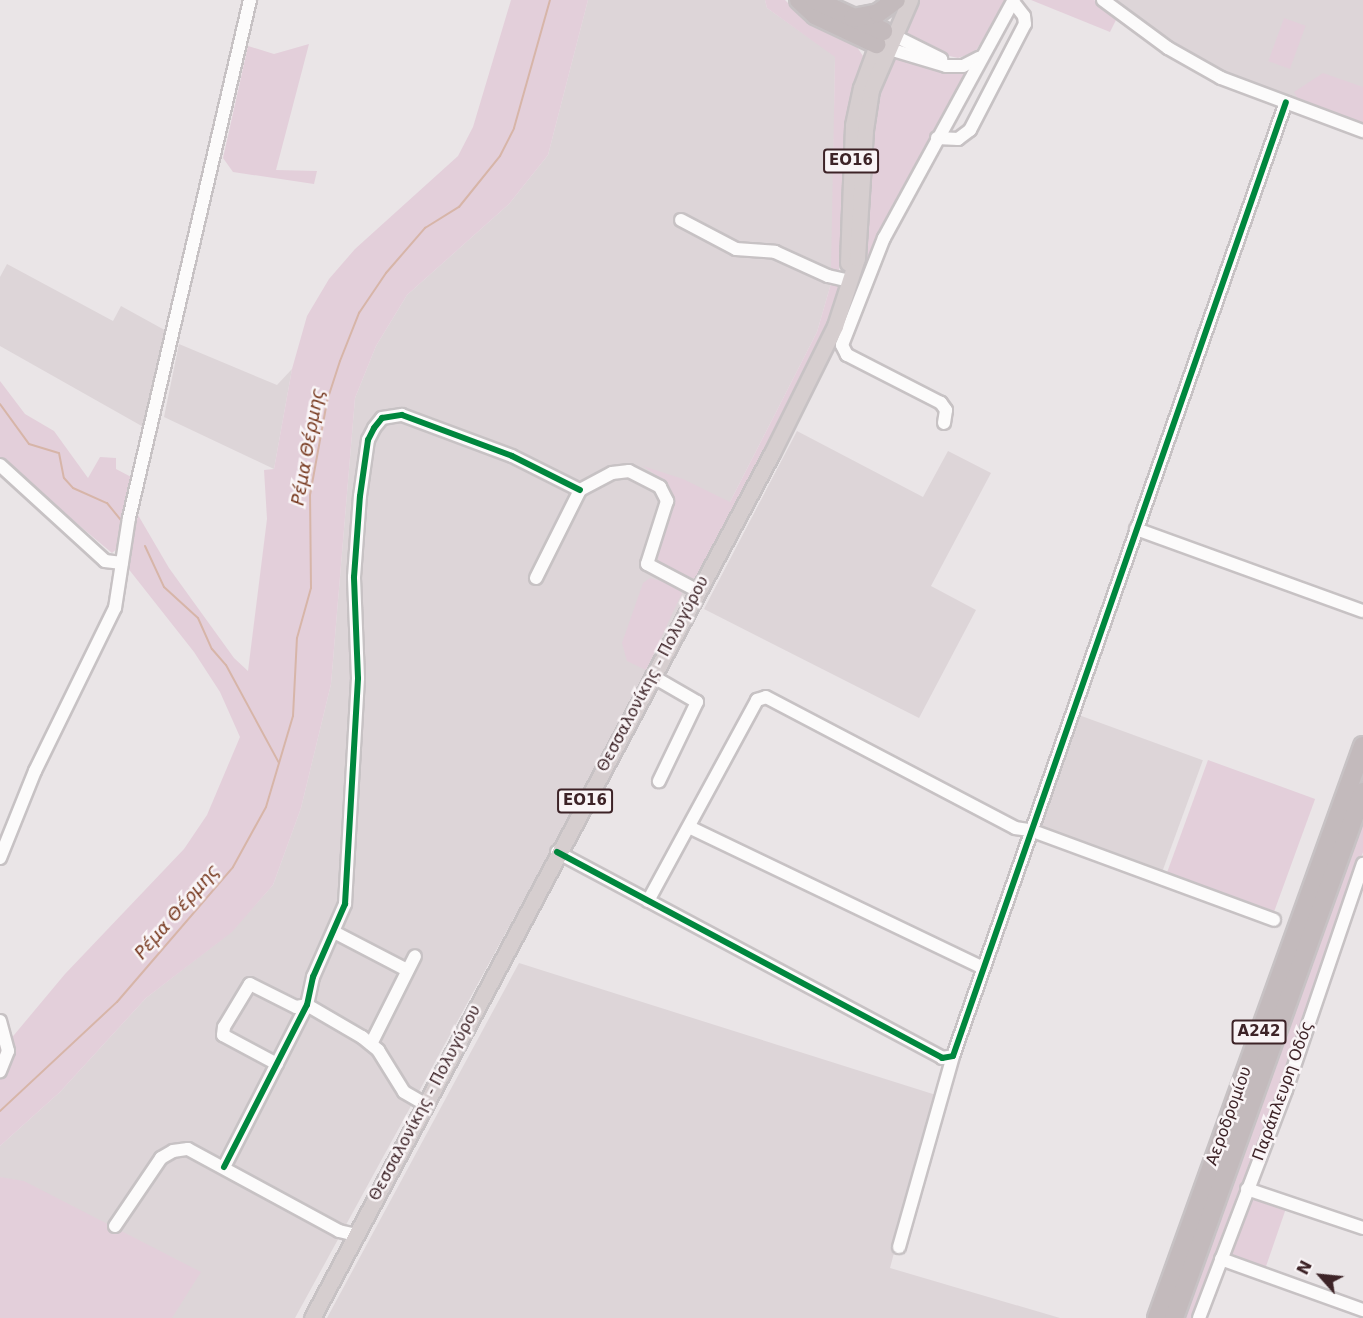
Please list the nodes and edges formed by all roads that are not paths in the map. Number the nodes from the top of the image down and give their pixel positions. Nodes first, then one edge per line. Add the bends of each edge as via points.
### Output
1 (250, 0) edge
2 (798, 0) edge
3 (815, 0) edge
4 (898, 0) edge
5 (910, 0) edge
6 (1102, 0) edge
7 (1014, 1) edge
8 (853, 18) junction
9 (885, 39) junction
10 (982, 55) junction
11 (1286, 102) junction
12 (1363, 131) edge
13 (938, 138) junction
14 (681, 220) dead end
15 (850, 281) junction
16 (944, 423) dead end
17 (0, 465) edge
18 (580, 490) junction
19 (1136, 529) junction
20 (122, 562) junction
21 (536, 578) dead end
22 (698, 591) junction
23 (1363, 611) edge
24 (652, 676) junction
25 (1363, 746) edge
26 (660, 781) dead end
27 (1363, 792) edge
28 (689, 827) junction
29 (1030, 830) junction
30 (557, 852) junction
31 (0, 858) edge
32 (1363, 864) edge
33 (648, 901) junction
34 (1274, 920) dead end
35 (334, 932) junction
36 (415, 956) dead end
37 (983, 968) junction
38 (407, 970) junction
39 (307, 1005) junction
40 (0, 1021) edge
41 (371, 1044) junction
42 (953, 1056) junction
43 (277, 1064) junction
44 (0, 1071) edge
45 (423, 1103) junction
46 (224, 1167) junction
47 (1247, 1189) junction
48 (115, 1226) dead end
49 (1363, 1228) edge
50 (356, 1235) junction
51 (899, 1247) dead end
52 (1221, 1259) junction
53 (1363, 1310) edge
54 (312, 1318) edge
55 (1157, 1318) edge
56 (1174, 1318) edge
57 (1199, 1318) edge

1 - 20 street
2 - 9 highway via 816,15
3 - 8 highway
4 - 8 highway via 878,13
4 - 9 main road, Θεσσαλονίκης - Πολυγύρου / ΕΟ16
5 - 9 main road, Θεσσαλονίκης - Πολυγύρου / ΕΟ16
6 - 11 street via 1198,66
7 - 10 street
7 - 13 street via 1025,24 970,130 958,139
8 - 9 highway
9 - 10 street via 955,67
9 - 15 main road, Θεσσαλονίκης - Πολυγύρου / ΕΟ16 via 861,88 852,133
10 - 13 street
11 - 12 street
11 - 19 street
13 - 16 street via 884,238 842,345 847,355 941,403 946,410
14 - 15 street via 736,249 775,252 828,276
15 - 22 main road, Θεσσαλονίκης - Πολυγύρου / ΕΟ16 via 825,350
17 - 20 street via 105,561
18 - 21 street
18 - 22 street via 612,472 629,471 660,487 667,501 647,564
18 - 35 street via 512,456 402,416 382,418 374,428 368,440 360,496 354,577 358,678 347,897
19 - 23 street
19 - 29 street
20 - 31 street via 115,608 35,771
22 - 24 main road, Θεσσαλονίκης - Πολυγύρου / ΕΟ16
24 - 26 street via 694,699 697,706
24 - 30 main road, Θεσσαλονίκης - Πολυγύρου / ΕΟ16
25 - 55 highway, Αεροδρομίου / Α242
27 - 56 highway, Αεροδρομίου / Α242
28 - 29 street via 757,700 766,697 1015,828
28 - 33 street
28 - 37 street
29 - 34 street
29 - 37 street
30 - 33 street
30 - 45 main road, Θεσσαλονίκης - Πολυγύρου / ΕΟ16
32 - 47 street, Παράπλευρη Οδός
33 - 42 street via 942,1058
35 - 38 street
35 - 39 street via 313,977
36 - 38 street
37 - 42 street
38 - 41 street
39 - 41 street
39 - 43 street
39 - 43 street via 296,1007 250,984 224,1027 223,1035
40 - 44 street via 8,1051
41 - 45 street via 404,1092
42 - 51 street
43 - 46 street
45 - 50 main road, Θεσσαλονίκης - Πολυγύρου / ΕΟ16
46 - 48 street via 188,1149 173,1151 161,1158
46 - 50 street via 339,1231
47 - 49 street
47 - 52 street, Παράπλευρη Οδός
50 - 54 main road, Θεσσαλονίκης - Πολυγύρου / ΕΟ16
52 - 53 street
52 - 57 street, Παράπλευρη Οδός

